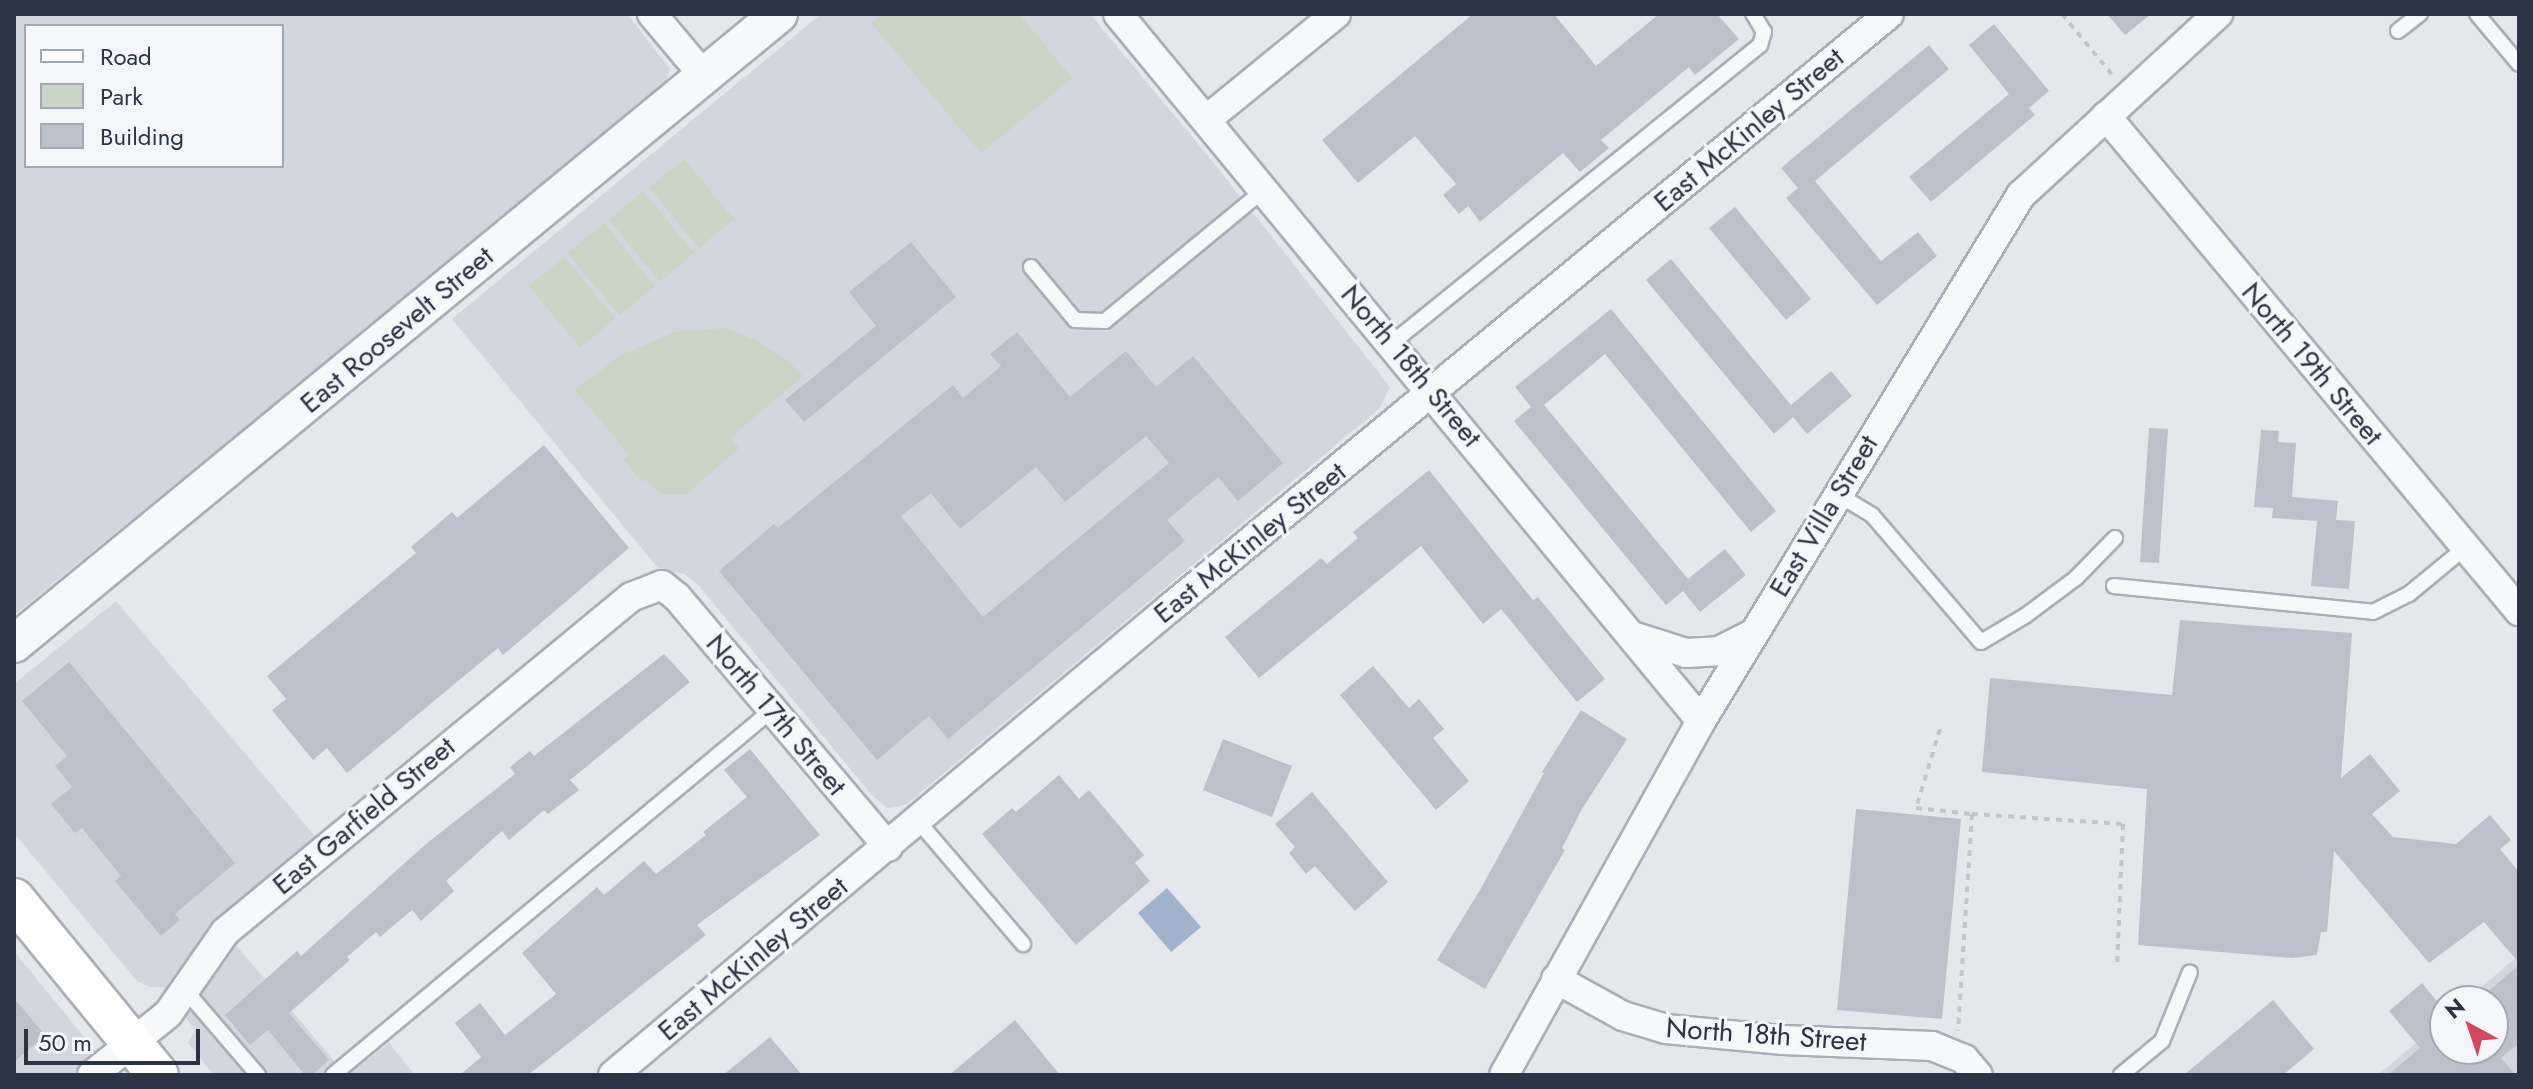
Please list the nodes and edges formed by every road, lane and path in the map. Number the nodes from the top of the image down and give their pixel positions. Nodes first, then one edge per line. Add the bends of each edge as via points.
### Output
1 (652, 14) edge
2 (779, 14) edge
3 (1118, 14) edge
4 (1335, 14) edge
5 (1753, 14) edge
6 (1889, 14) edge
7 (2062, 14) edge
8 (2218, 14) edge
9 (2420, 14) edge
10 (2477, 14) edge
11 (2398, 31) dead end
12 (2519, 64) edge
13 (704, 76) junction
14 (2114, 77) dead end
15 (2106, 116) junction
16 (1206, 120) junction
17 (1264, 190) junction
18 (1031, 267) dead end
19 (1392, 343) junction
20 (1432, 392) junction
21 (1837, 493) junction
22 (2115, 538) dead end
23 (2466, 547) junction
24 (662, 585) joint
25 (2114, 586) dead end
26 (2519, 611) edge
27 (1752, 634) junction
28 (1633, 636) junction
29 (15, 640) edge
30 (772, 710) junction
31 (1701, 721) junction
32 (1940, 729) dead end
33 (1972, 814) junction
34 (918, 821) junction
35 (888, 847) junction
36 (15, 901) edge
37 (1023, 944) dead end
38 (2117, 966) dead end
39 (2190, 972) dead end
40 (1556, 979) junction
41 (186, 991) junction
42 (1957, 1033) dead end
43 (131, 1043) junction
44 (92, 1075) edge
45 (158, 1075) edge
46 (258, 1075) edge
47 (333, 1075) edge
48 (613, 1075) edge
49 (1504, 1075) edge
50 (1978, 1075) edge
51 (2121, 1075) edge

1 - 13 street
2 - 13 street, East Roosevelt Street
3 - 16 street, North 18th Street
4 - 16 street
5 - 19 lane via 1764,32 1760,45
6 - 20 street, East McKinley Street
7 - 14 path
8 - 15 street, East Villa Street
9 - 11 lane
10 - 12 lane
13 - 29 street, East Roosevelt Street
15 - 21 street, East Villa Street via 2021,195
15 - 23 street, North 19th Street
16 - 17 street, North 18th Street
17 - 18 lane via 1105,321 1075,320
17 - 19 street, North 18th Street
19 - 20 street, North 18th Street
20 - 28 street, North 18th Street
20 - 34 street, East McKinley Street
21 - 22 lane via 1872,515 1981,642 2076,578
21 - 27 street, East Villa Street
23 - 25 lane via 2409,594 2373,612
23 - 26 street, North 19th Street
24 - 30 street, North 17th Street
24 - 41 street, East Garfield Street via 631,597 225,932
27 - 28 street via 1719,651 1686,653
27 - 31 street, East Villa Street
28 - 31 street, North 18th Street
30 - 35 street, North 17th Street
30 - 47 lane
31 - 40 street, East Villa Street
32 - 33 path via 1916,808
33 - 38 path via 2123,824
33 - 42 path
34 - 35 street, East McKinley Street
34 - 37 lane
35 - 48 street, East McKinley Street
36 - 43 main road
39 - 51 lane via 2162,1041
40 - 49 street, East Villa Street
40 - 50 street, North 18th Street via 1623,1016 1666,1029 1932,1046 1964,1059
41 - 43 street, East Garfield Street via 168,1014
41 - 46 lane
43 - 44 street, East Garfield Street
43 - 45 main road

